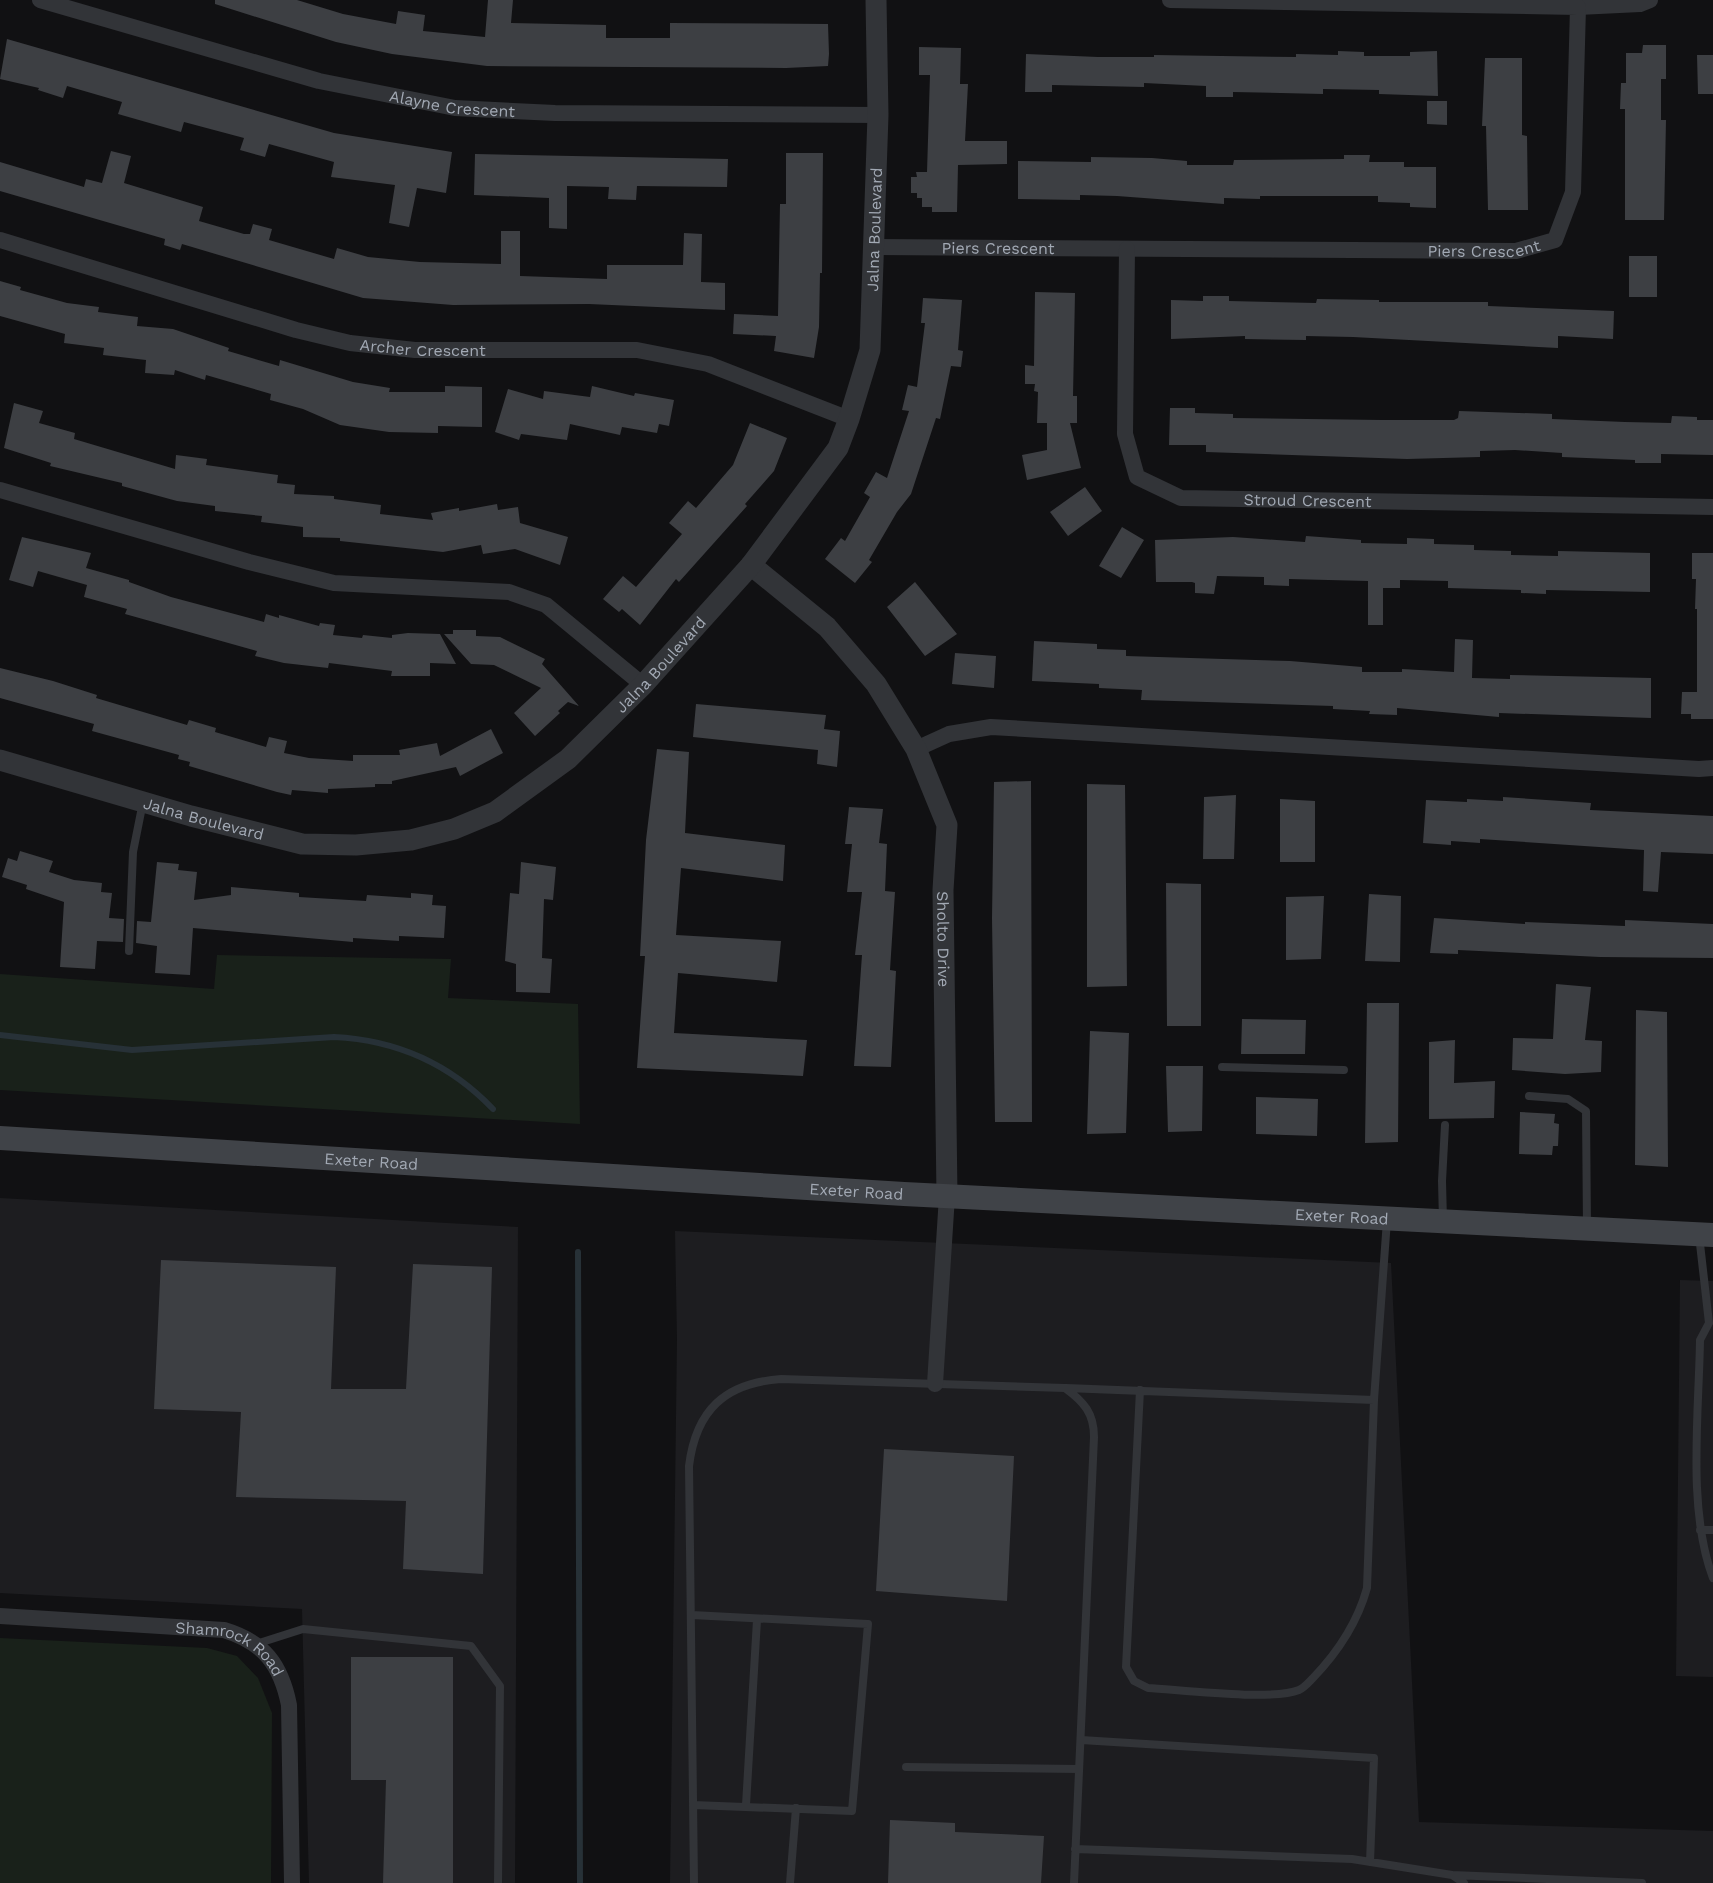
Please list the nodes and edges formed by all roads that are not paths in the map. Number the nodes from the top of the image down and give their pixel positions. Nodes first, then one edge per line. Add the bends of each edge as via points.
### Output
1 (40, 0) edge
2 (876, 0) edge
3 (1170, 0) edge
4 (1650, 0) edge
5 (1578, 7) junction
6 (878, 115) junction
7 (0, 240) edge
8 (875, 247) junction
9 (1127, 249) junction
10 (849, 419) junction
11 (0, 490) edge
12 (1713, 507) edge
13 (752, 565) junction
14 (643, 685) junction
15 (916, 749) junction
16 (0, 760) edge
17 (1713, 768) edge
18 (142, 802) junction
19 (129, 951) dead end
20 (1222, 1067) dead end
21 (1344, 1070) dead end
22 (1528, 1096) dead end
23 (1445, 1125) dead end
24 (0, 1138) edge
25 (947, 1196) junction
26 (1387, 1220) junction
27 (1443, 1221) junction
28 (1587, 1228) junction
29 (1706, 1234) edge
30 (1711, 1325) edge
31 (935, 1384) junction
32 (1065, 1388) junction
33 (1140, 1390) junction
34 (1374, 1400) junction
35 (1700, 1530) junction
36 (1713, 1530) edge
37 (1713, 1578) edge
38 (692, 1615) junction
39 (0, 1616) edge
40 (757, 1620) junction
41 (256, 1644) junction
42 (1081, 1740) junction
43 (906, 1767) dead end
44 (1079, 1769) junction
45 (693, 1805) junction
46 (746, 1805) junction
47 (796, 1808) junction
48 (1076, 1849) junction
49 (1370, 1862) junction
50 (1452, 1875) junction
51 (292, 1883) edge
52 (498, 1883) edge
53 (694, 1883) edge
54 (790, 1883) edge
55 (1074, 1883) edge
56 (1464, 1883) edge
57 (1642, 1883) edge

1 - 6 street, Alayne Crescent via 319,81 455,108 555,113
2 - 6 street, Jalna Boulevard
3 - 5 street
4 - 5 street via 1640,4
5 - 9 street, Piers Crescent via 1573,192 1556,240 1516,251
6 - 8 street, Jalna Boulevard
7 - 10 street, Archer Crescent via 350,343 415,350 637,351 708,364
8 - 9 street, Piers Crescent
8 - 10 street, Jalna Boulevard via 870,350
9 - 12 street, Stroud Crescent via 1125,434 1137,477 1181,498
10 - 13 street, Jalna Boulevard via 838,448
11 - 14 street via 334,583 509,592 546,605
13 - 14 street, Jalna Boulevard
13 - 15 street, Sholto Drive via 827,627 876,684
14 - 18 street, Jalna Boulevard via 568,759 495,812 454,829 411,840 302,844
15 - 17 street via 949,734 992,727
15 - 25 street, Sholto Drive via 946,825 943,890
16 - 18 street, Jalna Boulevard
18 - 19 lane via 133,852
20 - 21 lane
22 - 28 lane via 1568,1099 1586,1111
23 - 27 lane
24 - 25 main road, Exeter Road
25 - 26 main road, Exeter Road
25 - 31 street, Sholto Drive
26 - 27 main road, Exeter Road
26 - 34 lane
27 - 28 main road, Exeter Road
28 - 29 main road, Exeter Road
29 - 30 lane
30 - 35 lane via 1700,1340
31 - 32 lane
31 - 38 lane via 781,1379 735,1389 716,1403 692,1443 689,1466
32 - 33 lane
32 - 42 lane via 1085,1404 1094,1425
33 - 34 lane
33 - 34 lane via 1126,1667 1134,1681 1148,1688 1277,1695 1301,1689 1326,1665 1361,1609 1367,1588
35 - 36 lane
35 - 37 lane
38 - 40 lane
38 - 45 lane
39 - 41 street, Shamrock Road via 224,1630
40 - 46 lane
40 - 47 lane via 868,1624 852,1810
41 - 51 street, Shamrock Road via 273,1661 284,1682 289,1705
41 - 52 lane via 303,1629 471,1646 500,1686
42 - 44 lane
42 - 49 lane via 1374,1758
43 - 44 lane
44 - 48 lane
45 - 46 lane
45 - 53 lane
46 - 47 lane
47 - 54 lane
48 - 49 lane
48 - 55 lane
49 - 50 lane
50 - 56 lane
50 - 57 lane

